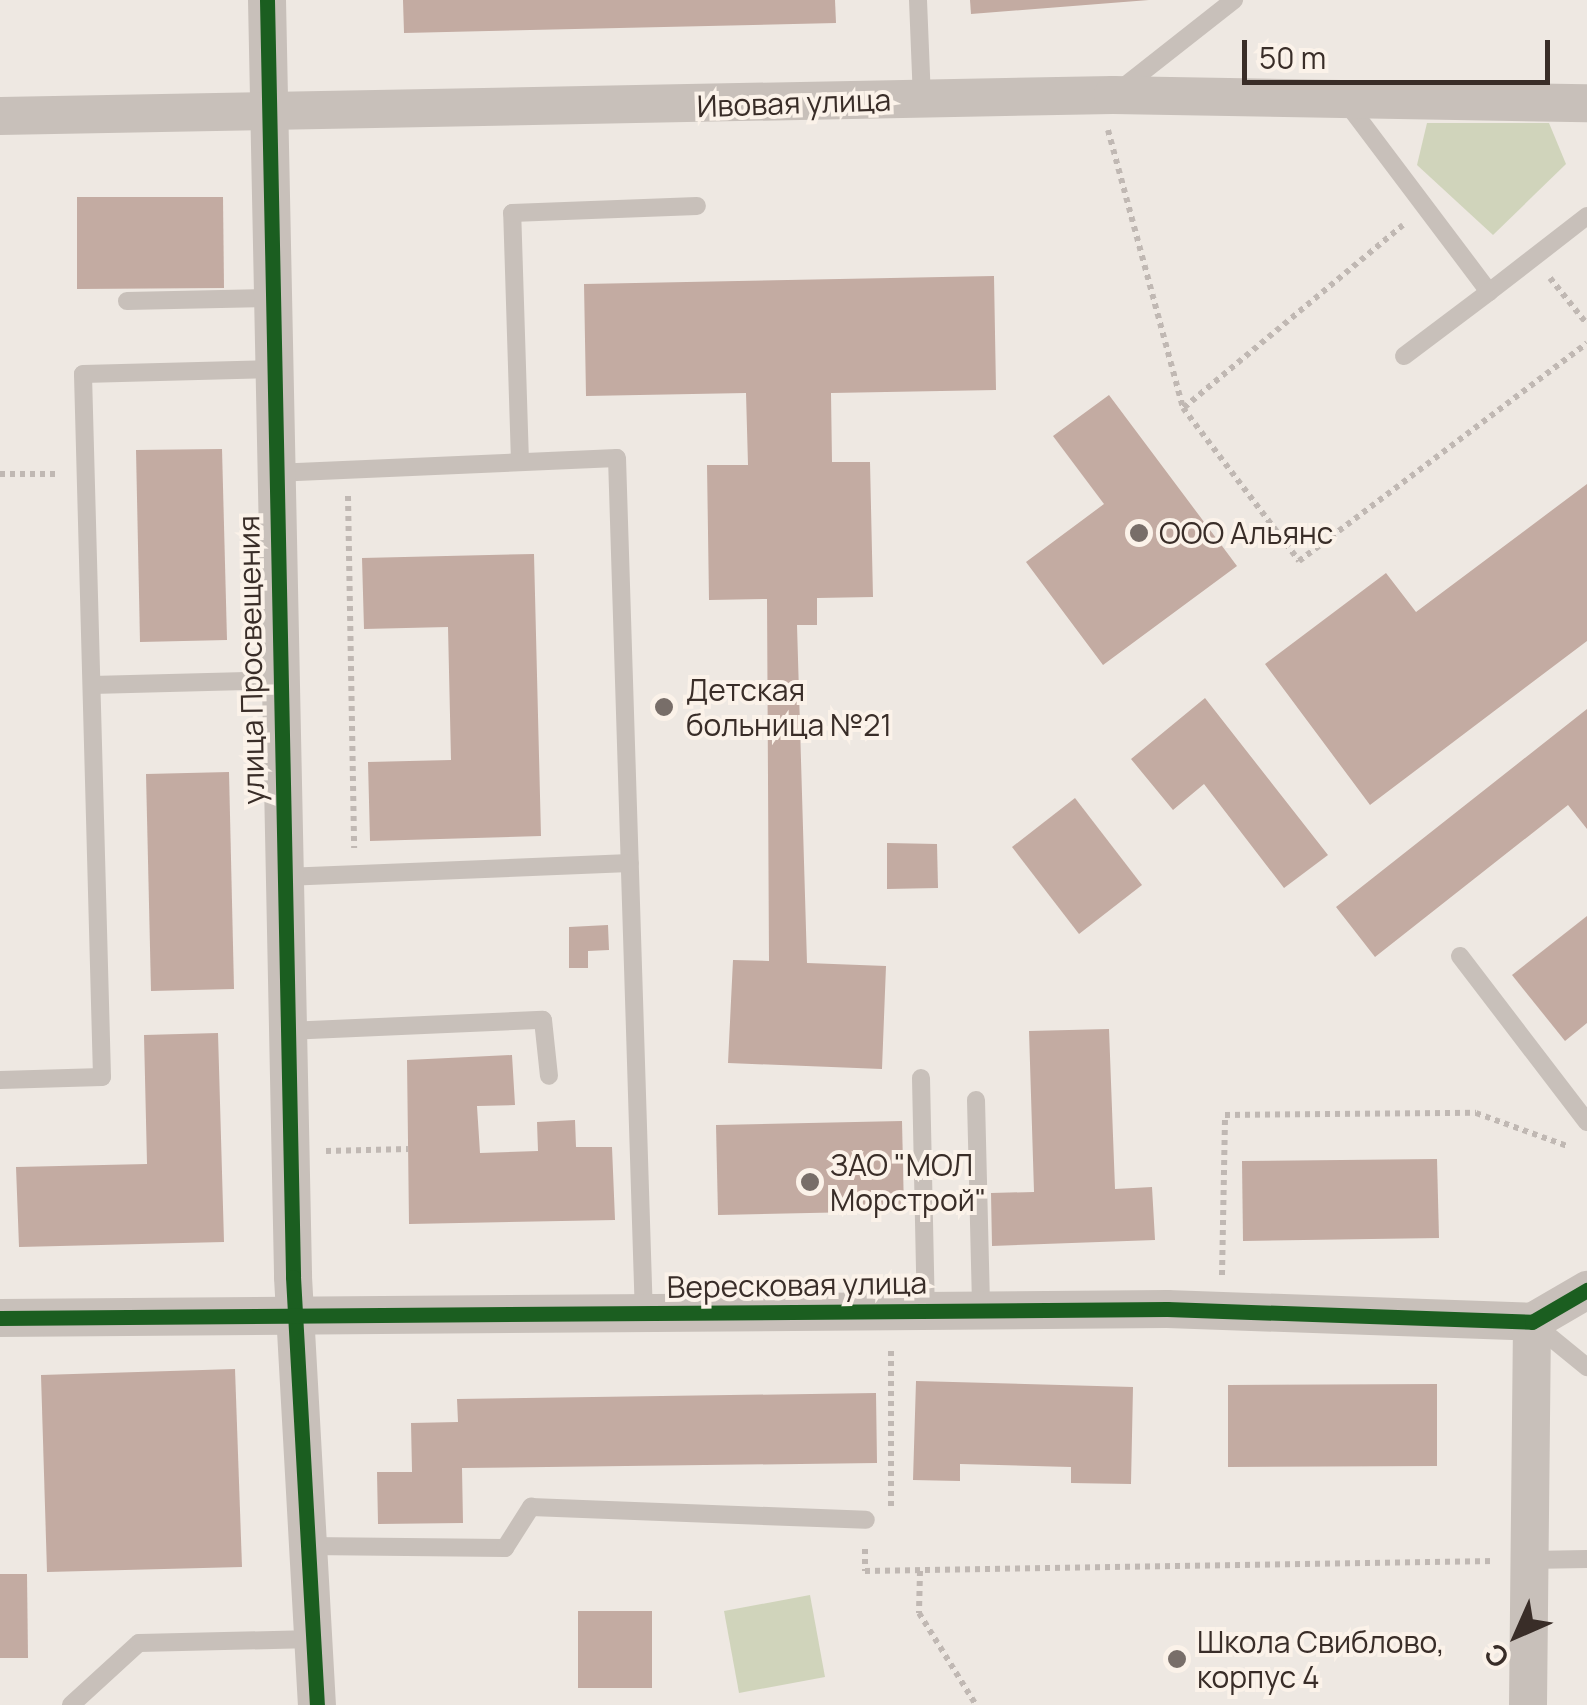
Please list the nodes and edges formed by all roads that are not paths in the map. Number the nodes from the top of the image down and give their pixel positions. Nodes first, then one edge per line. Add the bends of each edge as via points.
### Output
1 (266, 0) edge
2 (918, 0) edge
3 (1234, 0) edge
4 (1106, 95) junction
5 (922, 99) junction
6 (1346, 102) junction
7 (1587, 103) edge
8 (265, 115) junction
9 (0, 116) edge
10 (697, 206) dead end
11 (1587, 216) edge
12 (1489, 292) junction
13 (270, 298) junction
14 (127, 301) dead end
15 (1404, 356) dead end
16 (271, 370) junction
17 (520, 462) junction
18 (274, 473) junction
19 (278, 680) junction
20 (92, 684) junction
21 (630, 863) junction
22 (284, 878) junction
23 (1460, 956) dead end
24 (287, 1031) junction
25 (549, 1076) dead end
26 (922, 1078) dead end
27 (0, 1080) edge
28 (976, 1100) dead end
29 (1587, 1122) edge
30 (1587, 1290) edge
31 (981, 1310) junction
32 (909, 1312) junction
33 (644, 1315) junction
34 (0, 1318) edge
35 (294, 1319) junction
36 (1532, 1322) junction
37 (1587, 1367) edge
38 (866, 1520) road end
39 (308, 1546) junction
40 (1587, 1559) edge
41 (1529, 1560) junction
42 (313, 1639) junction
43 (71, 1705) edge
44 (317, 1705) edge
45 (1528, 1705) edge

1 - 8 street, улица Просвещения
2 - 5 lane
3 - 4 lane
4 - 5 street, Ивовая улица
4 - 6 street, Ивовая улица
5 - 8 street, Ивовая улица
6 - 7 street, Ивовая улица
6 - 12 lane
8 - 9 street, Ивовая улица
8 - 13 street, улица Просвещения
10 - 17 lane via 512,213
11 - 12 lane
12 - 15 lane
13 - 14 lane
13 - 16 street, улица Просвещения
16 - 18 street, улица Просвещения
16 - 20 lane via 83,374
17 - 18 lane
17 - 21 lane via 617,458
18 - 19 street, улица Просвещения
19 - 20 lane
19 - 22 street, улица Просвещения
20 - 27 lane via 102,1077
21 - 22 lane
21 - 33 lane
22 - 24 street, улица Просвещения
23 - 29 lane
24 - 25 lane via 544,1020
24 - 35 street, улица Просвещения
26 - 32 lane
28 - 31 lane
30 - 36 street
31 - 32 street, Вересковая улица
31 - 36 street, Вересковая улица via 1222,1310
32 - 33 street, Вересковая улица
33 - 35 street, Вересковая улица
34 - 35 street, Вересковая улица
35 - 39 street, улица Просвещения
36 - 37 lane
36 - 41 street
38 - 39 lane via 531,1507 505,1548
39 - 42 street, улица Просвещения
40 - 41 lane
41 - 45 street via 1537,1660
42 - 43 lane via 139,1643
42 - 44 street, улица Просвещения

